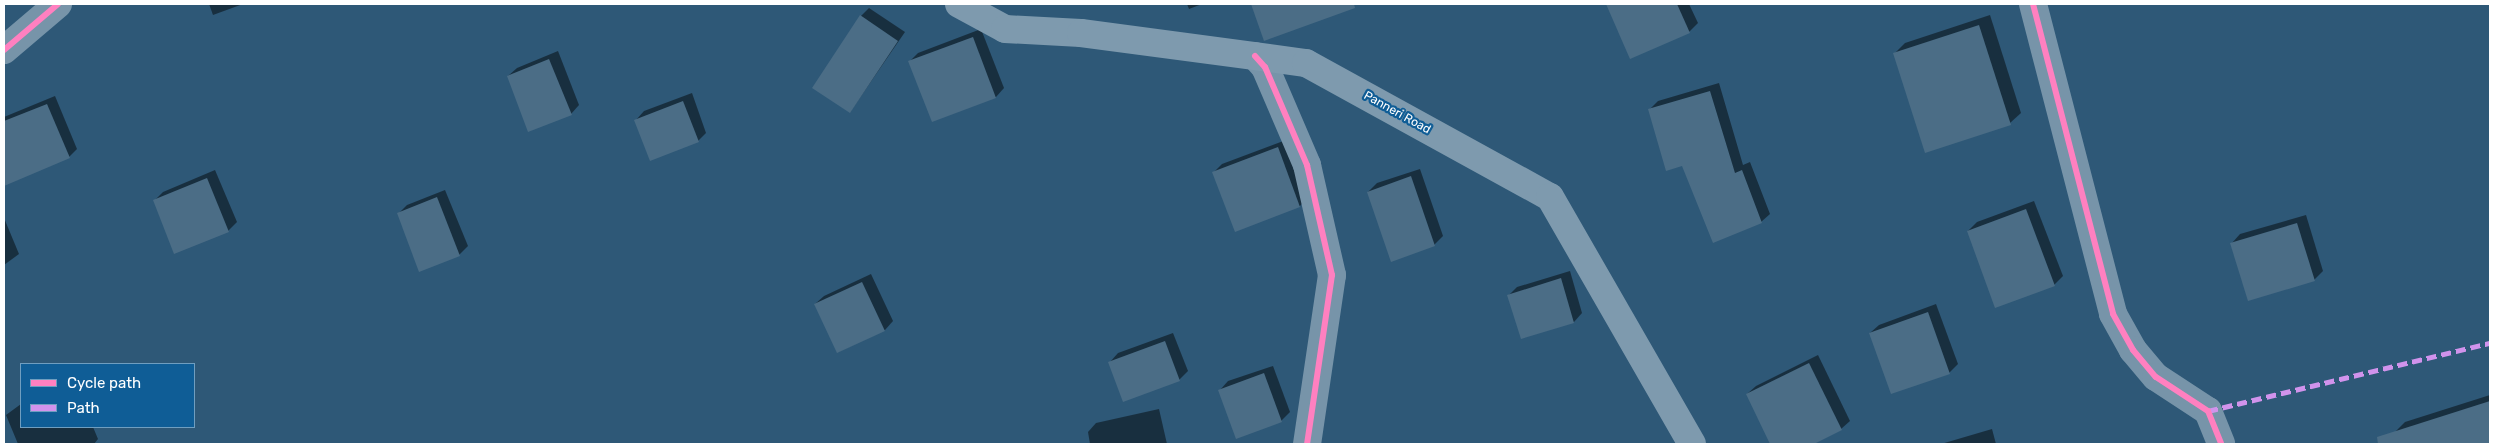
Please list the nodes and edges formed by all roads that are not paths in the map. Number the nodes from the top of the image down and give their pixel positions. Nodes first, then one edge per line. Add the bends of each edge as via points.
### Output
1 (58, 4) edge
2 (959, 4) edge
3 (2033, 4) edge
4 (4, 50) edge
5 (1255, 56) junction
6 (1307, 444) edge
7 (1692, 444) edge
8 (2221, 444) edge

1 - 4 street
2 - 5 main road, Panneri Road via 1005,28 1081,33
3 - 8 street via 2113,314 2133,350 2156,377 2208,411
5 - 6 street via 1265,67 1307,165 1332,275
5 - 7 main road, Panneri Road via 1306,63 1550,197

